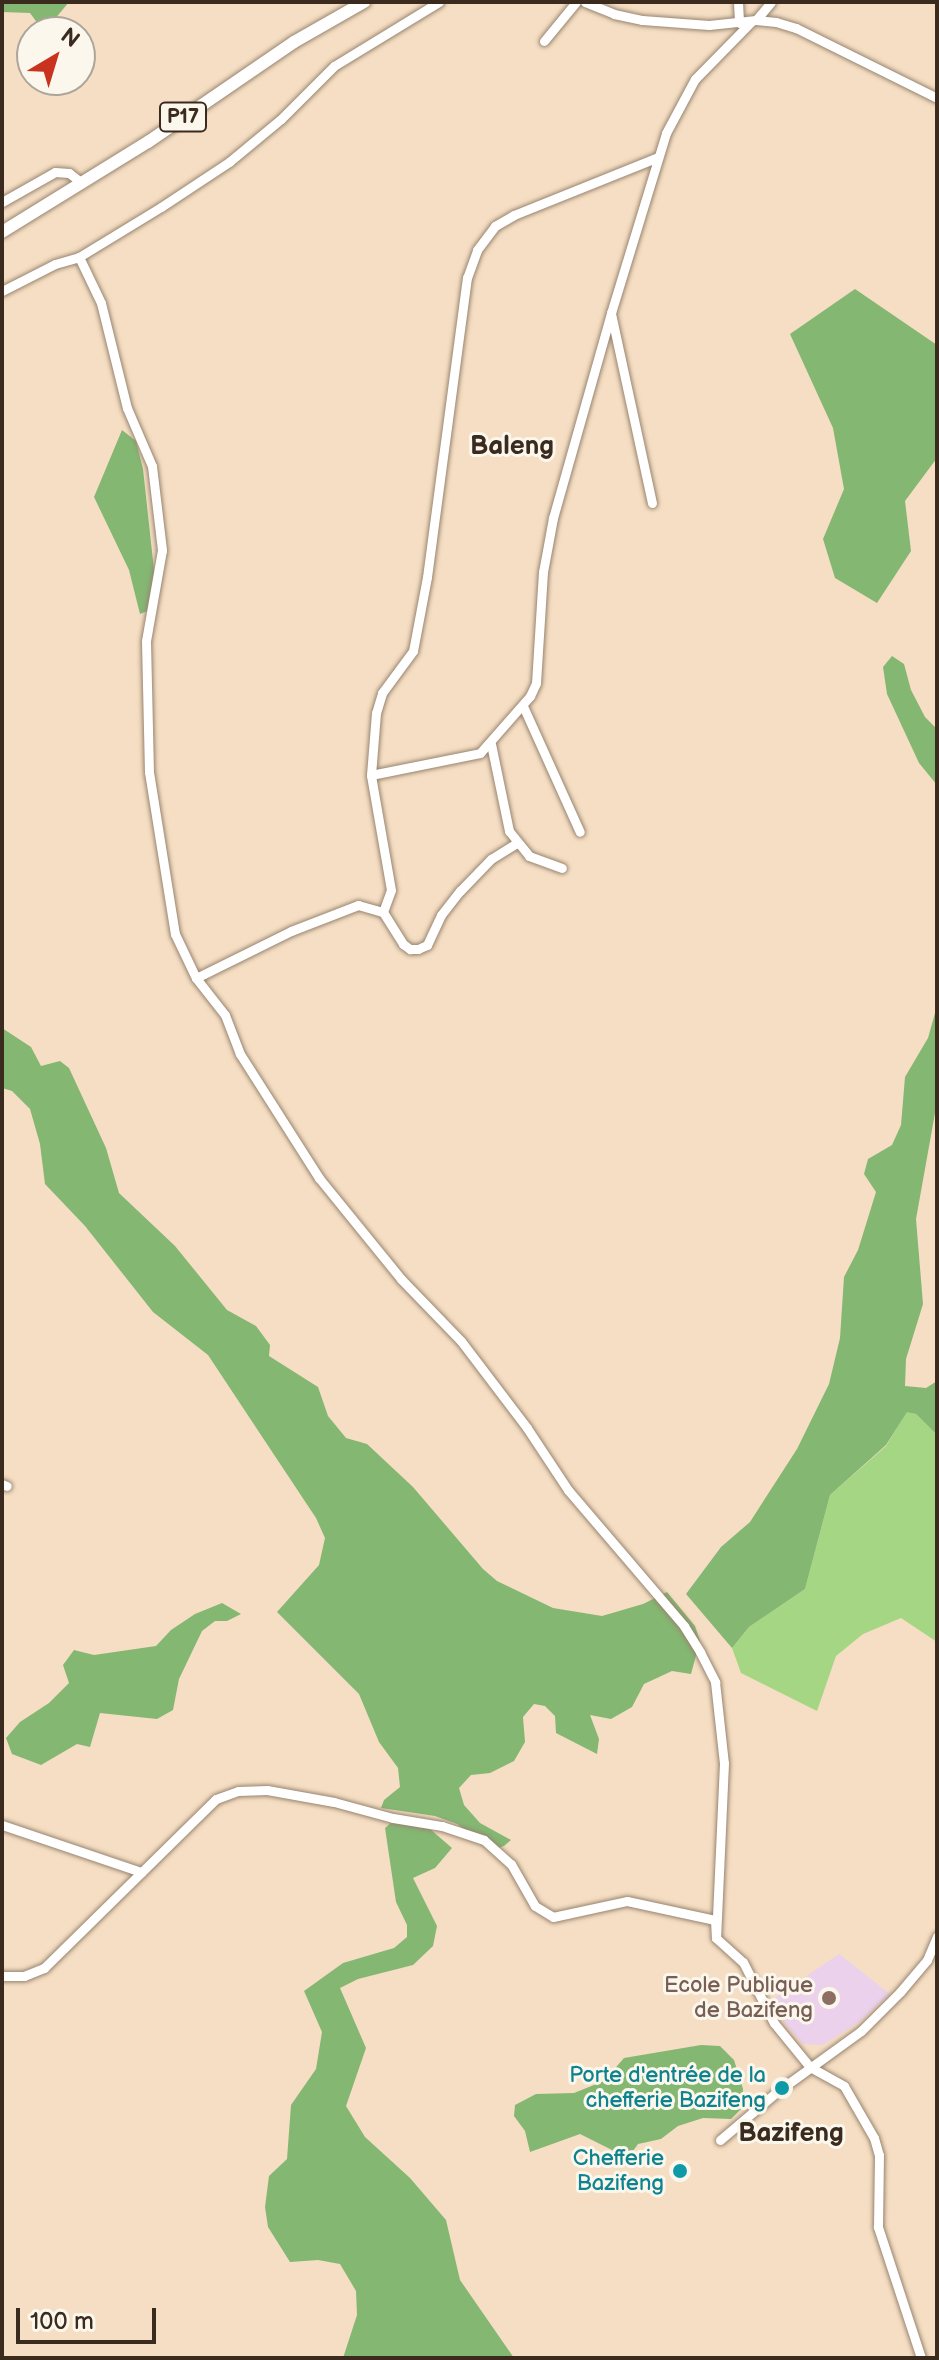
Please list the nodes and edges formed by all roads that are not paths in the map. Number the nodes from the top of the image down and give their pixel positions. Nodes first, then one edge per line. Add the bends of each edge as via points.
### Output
1 (364, 2) edge
2 (439, 2) edge
3 (576, 2) edge
4 (585, 2) edge
5 (738, 2) edge
6 (771, 2) edge
7 (753, 21) junction
8 (739, 23) junction
9 (544, 41) dead end
10 (937, 98) edge
11 (658, 157) junction
12 (82, 183) junction
13 (2, 202) edge
14 (2, 232) edge
15 (79, 257) junction
16 (2, 291) edge
17 (611, 313) junction
18 (652, 503) dead end
19 (523, 706) junction
20 (491, 744) junction
21 (371, 775) junction
22 (580, 832) dead end
23 (517, 843) junction
24 (562, 868) dead end
25 (383, 912) junction
26 (196, 978) junction
27 (2, 1825) edge
28 (141, 1872) junction
29 (937, 1936) edge
30 (716, 1938) junction
31 (2, 1976) edge
32 (810, 2067) junction
33 (720, 2140) dead end
34 (921, 2358) edge

1 - 12 main road, P17 via 282,49
2 - 15 street via 334,66 229,162
3 - 9 street
4 - 8 street via 642,20
5 - 8 street
6 - 7 street
7 - 8 street
7 - 10 street via 796,28
7 - 11 street via 695,79
11 - 17 street
11 - 21 street via 514,215 495,226 477,250 460,320 413,651 382,693
12 - 13 street via 69,173 55,172
12 - 14 main road, P17
15 - 16 street
15 - 26 street via 101,303 127,408 152,466 162,550 146,641 149,772 175,934
17 - 18 street
17 - 19 street via 553,518 543,572 536,683
19 - 20 street
19 - 22 street
20 - 21 street via 480,753
20 - 23 street via 509,831
21 - 25 street via 391,890
23 - 24 street via 529,856
23 - 25 street via 491,859 460,891 427,945 410,949
25 - 26 street via 358,905
26 - 30 street via 225,1015 240,1054 319,1178 401,1279 461,1341 568,1490 684,1626 700,1652 715,1682 724,1763
27 - 28 street
28 - 30 street via 216,1799 238,1791 267,1790 442,1826 484,1840 511,1864 545,1915 640,1902 715,1920
28 - 31 street via 44,1968 24,1976
29 - 32 street via 927,1960 900,1992 861,2031
30 - 32 street via 743,1962 762,2005
32 - 33 street
32 - 34 street via 844,2086 874,2138 879,2155 878,2227

